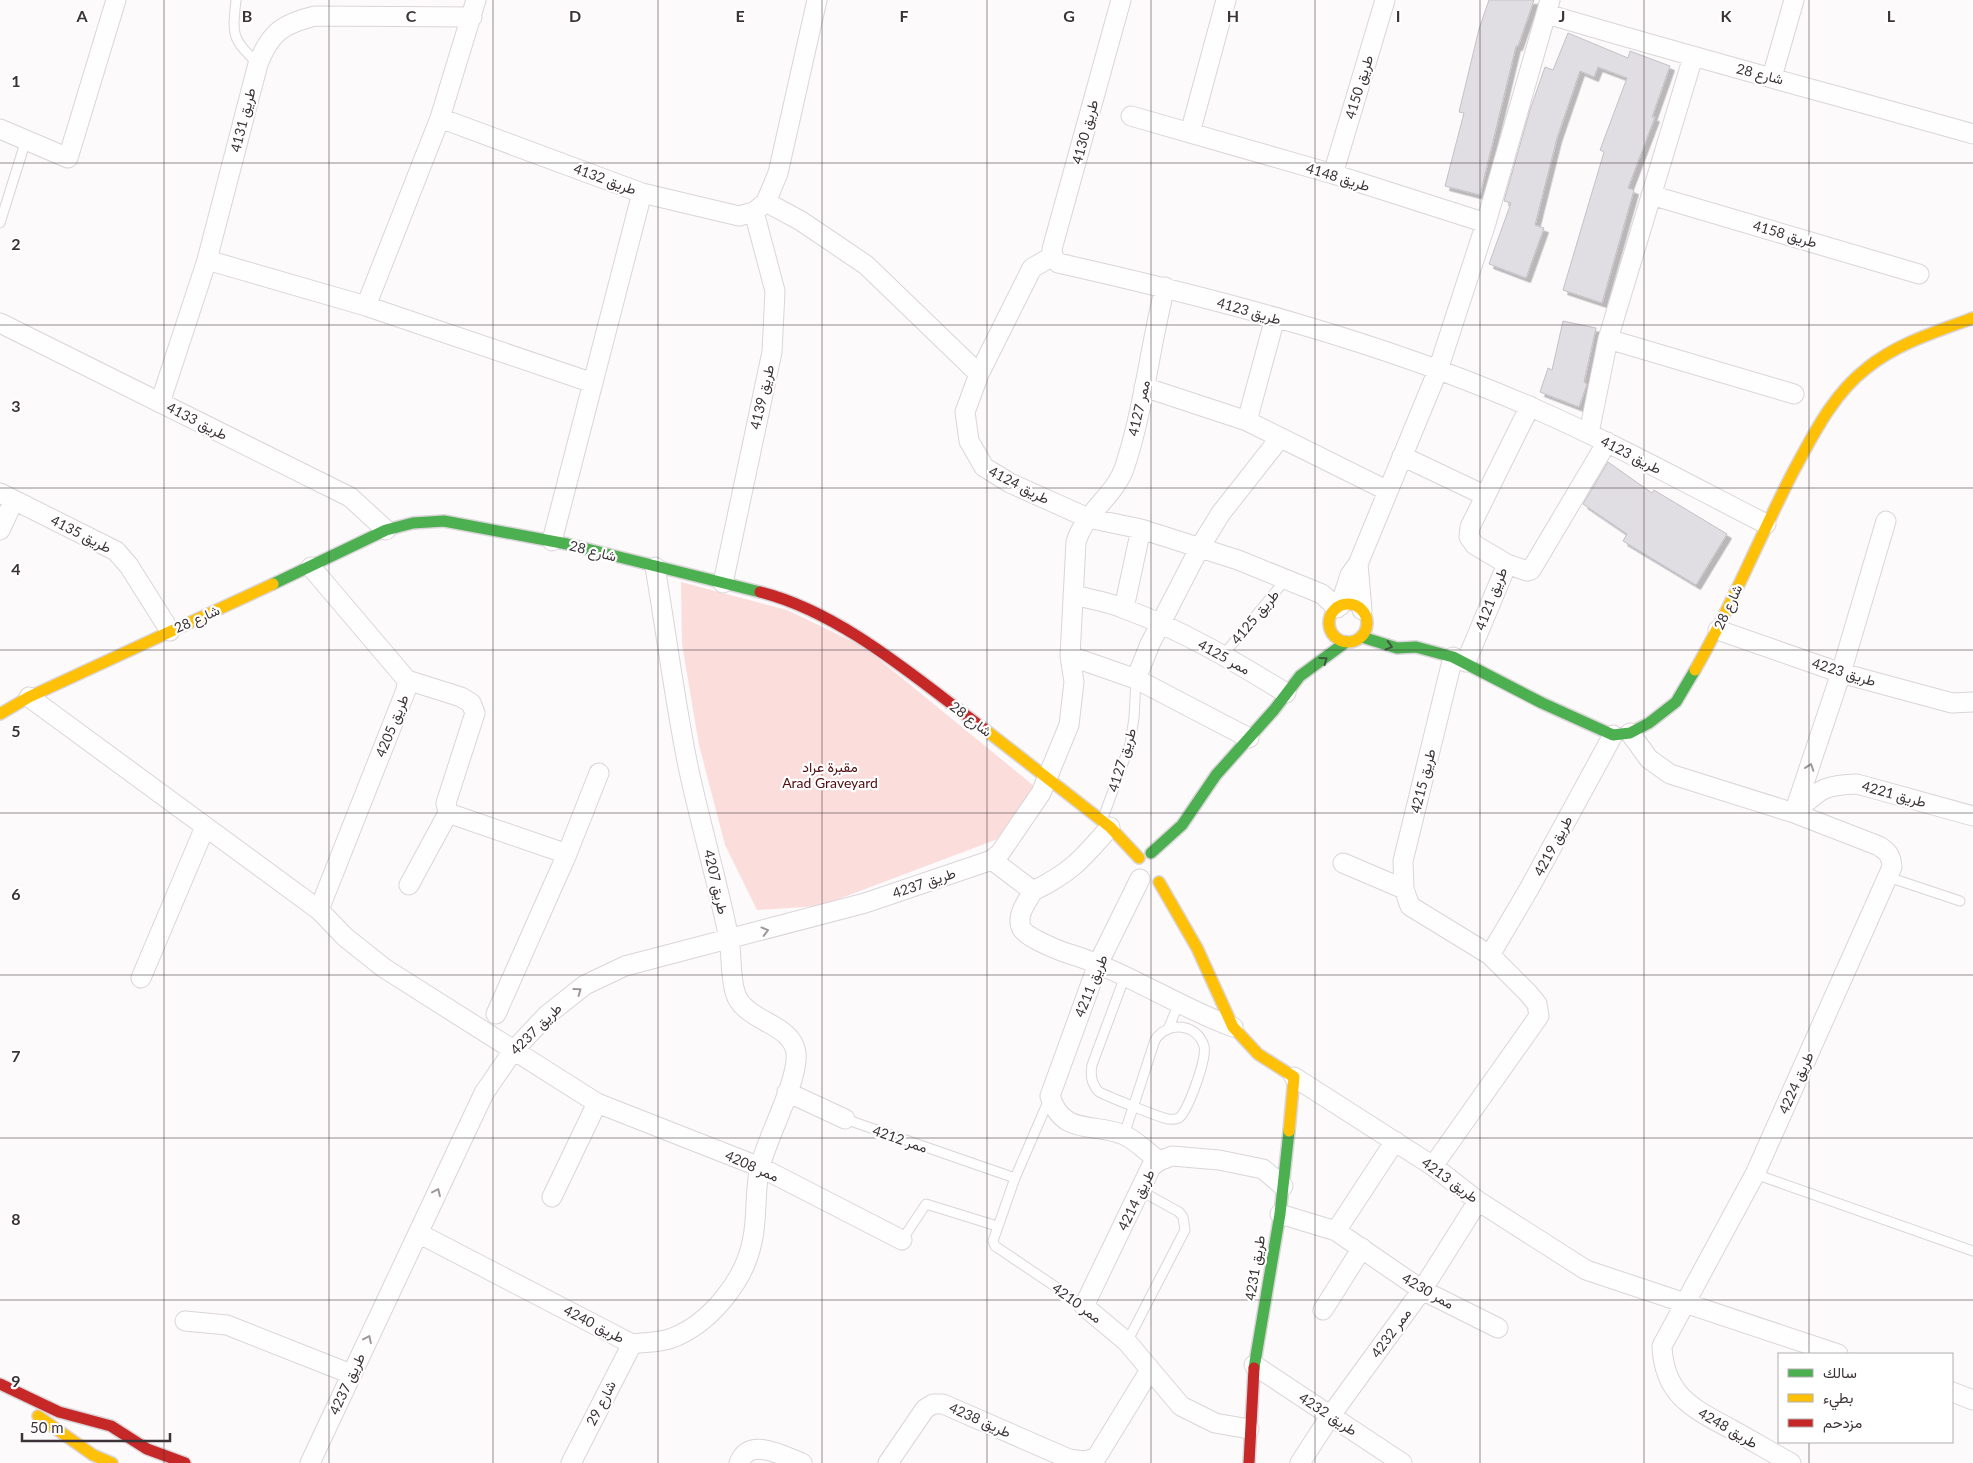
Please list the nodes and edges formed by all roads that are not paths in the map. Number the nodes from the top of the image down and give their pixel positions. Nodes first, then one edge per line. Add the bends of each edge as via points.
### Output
1 (116, 0) edge
2 (236, 0) edge
3 (817, 0) edge
4 (1121, 0) edge
5 (1226, 0) edge
6 (1385, 0) edge
7 (1794, 0) edge
8 (1548, 7) edge
9 (474, 8) edge
10 (1693, 58) junction
11 (258, 64) junction
12 (1772, 77) junction
13 (1131, 116) dead end
14 (440, 118) junction
15 (0, 129) edge
16 (1190, 133) junction
17 (1973, 134) edge
18 (26, 140) junction
19 (1333, 174) junction
20 (642, 193) junction
21 (1651, 195) junction
22 (760, 207) junction
23 (0, 223) edge
24 (1486, 223) junction
25 (207, 260) junction
26 (1055, 260) junction
27 (1919, 274) dead end
28 (1165, 287) junction
29 (366, 306) junction
30 (1275, 318) junction
31 (1973, 318) edge
32 (0, 323) edge
33 (1608, 339) junction
34 (1438, 370) junction
35 (978, 374) junction
36 (593, 383) junction
37 (1144, 387) junction
38 (1794, 394) dead end
39 (160, 402) junction
40 (1530, 406) junction
41 (1247, 421) junction
42 (1589, 433) junction
43 (1280, 438) junction
44 (1607, 442) junction
45 (1402, 456) junction
46 (1388, 491) junction
47 (1484, 495) junction
48 (7, 497) edge
49 (1088, 518) junction
50 (1886, 521) dead end
51 (1766, 524) junction
52 (1141, 529) junction
53 (0, 530) edge
54 (386, 530) junction
55 (552, 541) junction
56 (1200, 547) junction
57 (1358, 564) junction
58 (1507, 564) junction
59 (655, 567) junction
60 (311, 568) junction
61 (1286, 579) junction
62 (724, 583) junction
63 (1073, 595) junction
64 (1124, 608) junction
65 (1334, 614) junction
66 (1368, 617) junction
67 (1161, 624) junction
68 (1718, 630) junction
69 (170, 631) junction
70 (1402, 636) dead end
71 (1362, 637) junction
72 (1317, 639) dead end
73 (1346, 642) junction
74 (1416, 647) junction
75 (1224, 654) junction
76 (1070, 656) junction
77 (1308, 656) dead end
78 (1459, 659) junction
79 (1842, 673) junction
80 (1300, 676) junction
81 (1136, 679) junction
82 (407, 680) junction
83 (1286, 693) junction
84 (29, 697) junction
85 (1973, 702) edge
86 (0, 714) edge
87 (1622, 734) junction
88 (1249, 738) junction
89 (599, 773) dead end
90 (1048, 777) junction
91 (448, 813) junction
92 (1794, 813) junction
93 (1973, 816) edge
94 (1106, 824) junction
95 (1182, 825) junction
96 (205, 827) junction
97 (1176, 846) dead end
98 (1151, 853) junction
99 (566, 854) junction
100 (1139, 858) junction
101 (992, 860) junction
102 (1343, 863) dead end
103 (1888, 877) junction
104 (1140, 879) junction
105 (1159, 882) junction
106 (409, 886) dead end
107 (1033, 891) junction
108 (1407, 897) junction
109 (1960, 901) dead end
110 (319, 910) junction
111 (730, 940) junction
112 (1490, 955) junction
113 (1098, 964) junction
114 (1125, 976) junction
115 (141, 978) dead end
116 (1179, 1003) junction
117 (496, 1014) dead end
118 (1169, 1027) junction
119 (1233, 1027) junction
120 (513, 1051) junction
121 (1294, 1077) junction
122 (787, 1092) junction
123 (1050, 1096) junction
124 (597, 1103) junction
125 (1135, 1105) junction
126 (845, 1119) joint
127 (1124, 1135) junction
128 (1395, 1141) junction
129 (1159, 1161) junction
130 (1433, 1166) junction
131 (760, 1167) junction
132 (1755, 1174) junction
133 (1015, 1178) junction
134 (1284, 1186) junction
135 (1141, 1191) junction
136 (552, 1197) dead end
137 (1478, 1201) junction
138 (1280, 1214) junction
139 (997, 1226) junction
140 (1336, 1231) junction
141 (418, 1233) junction
142 (902, 1240) joint
143 (995, 1246) joint
144 (1362, 1248) junction
145 (1973, 1251) edge
146 (1422, 1290) junction
147 (1684, 1302) junction
148 (1084, 1306) junction
149 (1324, 1310) dead end
150 (185, 1321) dead end
151 (1498, 1328) dead end
152 (1127, 1342) junction
153 (632, 1344) junction
154 (1835, 1353) edge
155 (1254, 1365) junction
156 (1150, 1370) junction
157 (351, 1374) junction
158 (0, 1384) edge
159 (1953, 1392) edge
160 (0, 1396) edge
161 (1973, 1400) edge
162 (1331, 1415) junction
163 (102, 1423) junction
164 (1249, 1429) junction
165 (127, 1436) junction
166 (122, 1456) edge
167 (89, 1458) edge
168 (1097, 1460) edge
169 (1254, 1462) edge
170 (112, 1463) edge
171 (185, 1463) edge
172 (310, 1463) edge
173 (570, 1463) edge
174 (739, 1463) edge
175 (802, 1463) edge
176 (888, 1463) edge
177 (1300, 1463) edge
178 (1402, 1463) edge
179 (1791, 1463) edge

1 - 18 street via 68,158
2 - 11 lane via 233,26 236,41
3 - 22 street via 778,173
4 - 26 street, طريق 4130 via 1055,240
5 - 16 street
6 - 19 street, طريق 4150
7 - 12 street
8 - 10 street, شارع 28
8 - 24 street
9 - 11 street, طريق 4131 via 315,16 299,20 282,28 266,43
9 - 14 street, طريق 4131
10 - 12 street, شارع 28
10 - 21 street
11 - 25 street, طريق 4131
12 - 17 street, شارع 28
13 - 16 street, طريق 4148
14 - 20 street, طريق 4132
14 - 29 street, طريق 4131
15 - 18 street
16 - 19 street, طريق 4148
18 - 23 lane
19 - 24 street, طريق 4148
20 - 22 street via 738,216
20 - 36 street, طريق 4132
21 - 27 street, طريق 4158
21 - 33 street
22 - 35 street via 801,221 866,265
22 - 62 street, طريق 4139 via 774,291 772,352
24 - 34 street
25 - 29 street
25 - 39 street, طريق 4131
26 - 28 street, طريق 4123
26 - 35 street, طريق 4124 via 1032,268
28 - 30 street, طريق 4123
28 - 37 street, ممر 4127
29 - 36 street
30 - 34 street, طريق 4123
30 - 41 street
31 - 51 street, شارع 28 via 1898,347 1866,368 1839,395 1814,432
32 - 39 street, طريق 4133
33 - 38 street
33 - 42 street
34 - 40 street, طريق 4123
34 - 45 street
35 - 49 street, طريق 4124 via 965,412 969,441 984,467 1010,483
36 - 55 street, طريق 4132
37 - 41 street
37 - 49 street, ممر 4127 via 1125,468 1106,500
39 - 54 street, طريق 4133 via 350,497
40 - 42 street, طريق 4123
40 - 47 street, طريق 4121
41 - 43 street
42 - 44 street, طريق 4123
43 - 46 street
43 - 56 street via 1221,513
44 - 51 street, طريق 4123
44 - 58 street via 1530,570
45 - 46 street
45 - 47 street
46 - 57 street
47 - 58 street, طريق 4121 via 1470,527 1469,538
48 - 53 street, طريق 4135
48 - 69 street, طريق 4135 via 116,551
49 - 52 street, طريق 4124
49 - 63 street, طريق 4237 via 1076,542
50 - 79 street
51 - 68 street, شارع 28
52 - 56 street, طريق 4124
52 - 64 street
54 - 55 street, شارع 28 via 413,523 444,521
54 - 60 street, شارع 28
55 - 59 street, شارع 28
56 - 61 street, طريق 4124
56 - 67 street
57 - 65 street
57 - 66 street
58 - 78 street, طريق 4121
59 - 62 street, شارع 28
59 - 111 street, طريق 4207 via 687,761
60 - 69 street, شارع 28
60 - 82 street, طريق 4205
61 - 65 street, طريق 4124 via 1326,596
61 - 75 lane, طريق 4125
62 - 90 street, شارع 28 via 785,598 861,638
63 - 64 street
63 - 76 street, طريق 4237
64 - 67 street
65 - 66 street via 1356,606
65 - 72 street
65 - 73 street via 1333,634
66 - 71 street
67 - 75 street, ممر 4125
67 - 81 street, طريق 4127
68 - 79 street, طريق 4223
68 - 87 street, شارع 28 via 1676,702 1648,723
69 - 84 street, شارع 28
70 - 74 street
71 - 73 street
71 -> 74 street via 1397,648
80 -> 73 street
74 - 78 street
75 - 83 street, ممر 4125
76 - 81 street
76 - 90 street, طريق 4237 via 1074,682 1069,725
77 - 80 street
78 - 87 street via 1542,703
78 - 108 street, طريق 4215 via 1403,861
79 - 85 street, طريق 4223 via 1952,703
92 -> 79 street
80 - 83 street
81 - 88 street
81 - 94 lane, طريق 4127 via 1130,744
82 - 91 street via 461,697 471,703 475,713 446,803
82 - 110 street, طريق 4205 via 406,690
83 - 88 street
84 - 86 street, شارع 28
84 - 96 street
87 - 92 street via 1670,774
87 - 112 street, طريق 4219
88 - 95 street via 1216,775
89 - 99 street
90 - 94 street, شارع 28
90 - 101 street, طريق 4237 via 1011,839
91 - 99 street
91 - 106 street
92 - 93 street, طريق 4221 via 1819,790 1838,784 1857,784
92 - 103 street, طريق 4224 via 1888,852 1892,858
94 - 100 street, شارع 28
94 - 107 street via 1078,864 1060,878
95 - 97 street via 1181,839
95 - 98 street
96 - 110 street
96 - 115 street
98 - 100 street
98 - 105 street via 1165,865
99 - 117 street
100 - 104 street via 1135,869
101 - 107 street
111 -> 101 street, طريق 4237 via 865,903
102 - 108 street
103 - 109 lane
103 - 132 street, طريق 4224
104 - 105 street via 1152,884
104 - 113 street, طريق 4211
105 - 119 street, طريق 4213 via 1197,948
107 - 113 street via 1021,913 1020,923 1024,932
108 - 112 street
110 - 120 street via 345,937 384,968
120 -> 111 street, طريق 4237 via 547,1015 586,985 625,966
111 - 122 street, طريق 4207 via 735,992 739,1001 784,1033 796,1049 797,1060
112 - 130 street via 1537,1004 1539,1016
113 - 114 street
113 - 123 street, طريق 4211
114 - 116 street
114 - 125 lane via 1092,1065 1091,1078 1102,1094
116 - 118 lane
116 - 119 street
118 - 125 lane via 1155,1040
118 - 125 lane via 1192,1032 1200,1039 1204,1050 1203,1062 1184,1114 1174,1120 1167,1119
119 - 121 street, طريق 4213 via 1258,1054
120 - 124 street, ممر 4208
141 -> 120 street, طريق 4237 via 484,1093
121 - 128 street, طريق 4213
121 - 134 street, طريق 4231
122 - 126 street, ممر 4212
122 - 131 street, طريق 4207
123 - 127 street via 1053,1106 1064,1119 1078,1126
123 - 133 lane, طريق 4211
124 - 131 street, ممر 4208
124 - 136 street
125 - 127 lane
126 - 133 lane, ممر 4212
127 - 129 street
128 - 130 street, طريق 4213
128 - 140 street
129 - 134 street, طريق 4214 via 1183,1156 1241,1163 1263,1169
129 - 135 street, طريق 4214 via 1151,1166
130 - 137 street, طريق 4213
131 - 142 street, ممر 4208
131 - 153 street, طريق 4240 via 752,1243 726,1296 687,1331 670,1339
132 - 145 lane
132 - 147 street, طريق 4224
133 - 139 lane, طريق 4211
134 - 138 street, طريق 4231
135 - 148 street, طريق 4214
135 - 152 lane via 1179,1212 1186,1230
137 - 146 street, ممر 4232
137 - 147 street, طريق 4213 via 1586,1270
138 - 140 street, ممر 4230
138 - 155 street, طريق 4231
139 - 142 lane via 926,1204
139 - 143 lane, طريق 4211
140 - 144 street, ممر 4230
141 - 153 street, طريق 4240
157 -> 141 street, طريق 4237
143 - 148 lane, ممر 4210
144 - 146 street, ممر 4230
144 - 149 street
146 - 151 street, ممر 4230
146 - 162 street, ممر 4232
147 - 154 street, طريق 4213
147 - 179 street, طريق 4248 via 1662,1346 1663,1367 1675,1390 1700,1414
148 - 152 street, ممر 4210
150 - 157 street via 227,1325
152 - 156 street, ممر 4210
153 - 173 street, شارع 29
155 - 162 street, طريق 4232
155 - 164 street, طريق 4231
156 - 164 street, ممر 4210 via 1181,1406 1215,1423
156 - 168 street
157 - 172 street, طريق 4237
158 - 163 street via 59,1412
159 - 161 street
160 - 167 street via 53,1424
162 - 177 street, ممر 4232
162 - 178 street, طريق 4232
163 - 165 street
163 - 167 street via 92,1436
164 - 169 street, طريق 4231
165 - 166 street
165 - 171 street via 147,1449
167 - 170 street
168 - 176 street, طريق 4238 via 1069,1459 943,1404 933,1404 925,1409
174 - 175 street via 747,1452 763,1448

